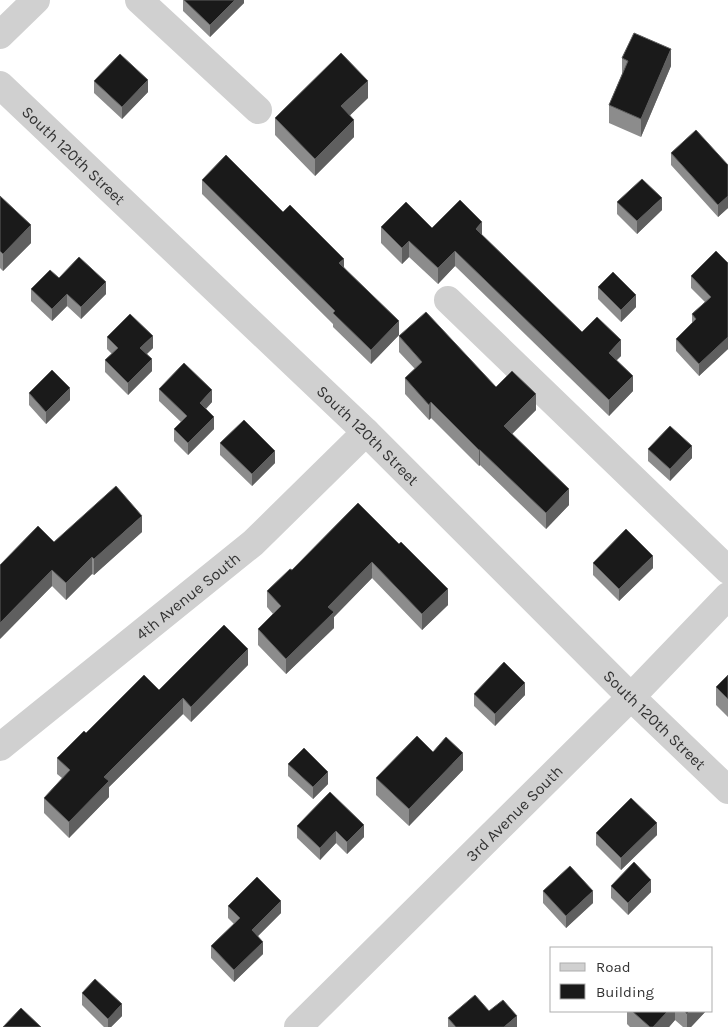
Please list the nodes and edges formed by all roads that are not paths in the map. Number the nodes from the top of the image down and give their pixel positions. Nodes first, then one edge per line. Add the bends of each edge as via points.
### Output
1 (36, 0) edge
2 (140, 0) edge
3 (0, 35) edge
4 (0, 86) edge
5 (258, 110) dead end
6 (448, 300) dead end
7 (366, 432) junction
8 (728, 570) edge
9 (728, 596) edge
10 (631, 697) junction
11 (0, 747) edge
12 (728, 790) edge
13 (298, 1027) edge

1 - 3 street
2 - 5 street
4 - 7 street, South 120th Street
6 - 8 street
7 - 10 street, South 120th Street
7 - 11 street, 4th Avenue South via 253,543
9 - 10 street, 3rd Avenue South
10 - 12 street, South 120th Street
10 - 13 street, 3rd Avenue South

